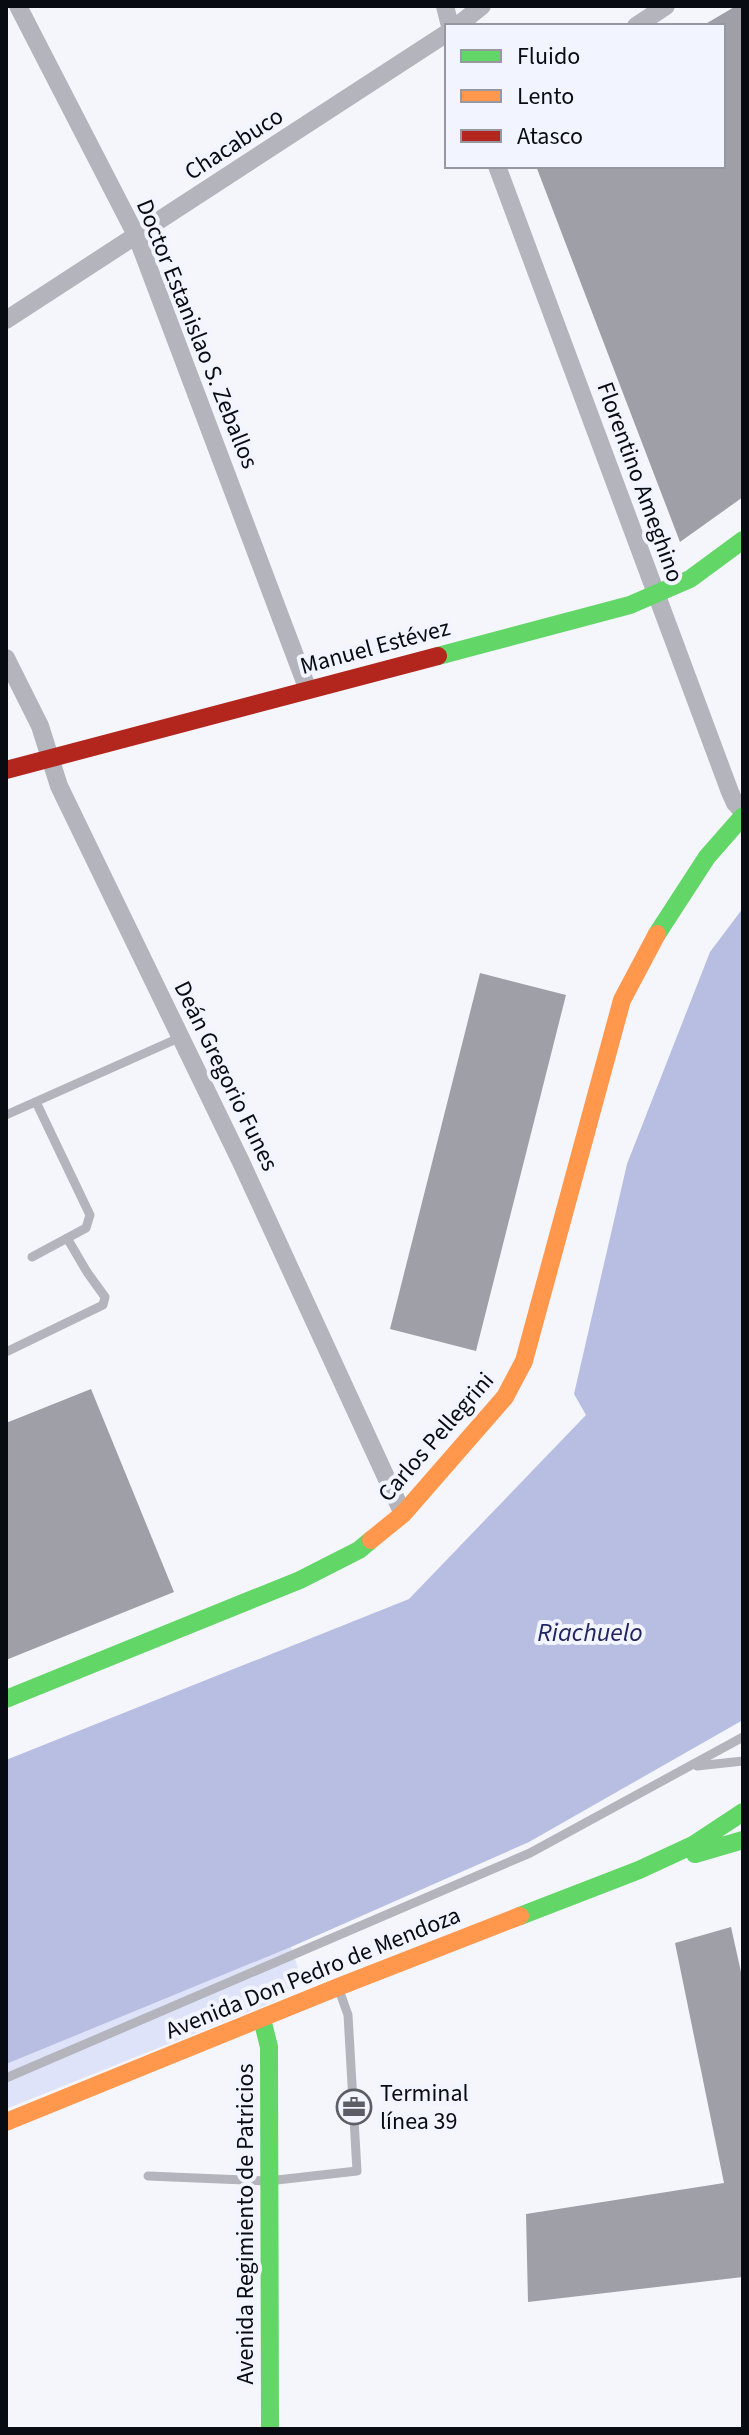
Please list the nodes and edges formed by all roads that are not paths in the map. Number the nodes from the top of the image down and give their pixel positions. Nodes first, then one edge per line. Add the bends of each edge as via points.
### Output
1 (18, 6) edge
2 (482, 6) edge
3 (666, 6) edge
4 (460, 24) edge
5 (639, 24) edge
6 (445, 34) edge
7 (498, 168) edge
8 (137, 237) junction
9 (6, 320) edge
10 (743, 540) edge
11 (657, 595) junction
12 (6, 658) edge
13 (308, 690) junction
14 (51, 758) junction
15 (6, 770) edge
16 (743, 814) edge
17 (181, 1037) junction
18 (36, 1102) junction
19 (6, 1115) edge
20 (67, 1238) junction
21 (32, 1257) dead end
22 (6, 1352) edge
23 (403, 1514) junction
24 (6, 1699) edge
25 (743, 1737) edge
26 (743, 1761) edge
27 (690, 1767) junction
28 (743, 1812) edge
29 (743, 1840) edge
30 (639, 1870) junction
31 (338, 1987) junction
32 (262, 2019) junction
33 (6, 2078) edge
34 (6, 2122) edge
35 (148, 2176) dead end
36 (268, 2181) junction
37 (270, 2429) edge

1 - 8 street, Doctor Estanislao S. Zeballos
2 - 4 street
3 - 5 street
6 - 8 street, Chacabuco
7 - 11 street, Florentino Ameghino
8 - 9 street, Chacabuco
8 - 13 street, Doctor Estanislao S. Zeballos
10 - 11 main road, Manuel Estévez via 690,579
11 - 13 main road, Manuel Estévez
11 - 16 street, Florentino Ameghino via 730,792
12 - 14 street, Deán Gregorio Funes
13 - 14 main road, Manuel Estévez
14 - 15 main road, Manuel Estévez
14 - 17 street, Deán Gregorio Funes via 59,786
16 - 23 main road, Carlos Pellegrini via 673,907 622,1000 514,1383
17 - 18 lane
17 - 23 street, Deán Gregorio Funes
18 - 19 lane
18 - 20 lane via 90,1215 86,1228
20 - 21 lane
20 - 22 lane via 102,1289 103,1305
23 - 24 main road, Carlos Pellegrini via 359,1550 300,1580
25 - 27 lane
26 - 27 lane
27 - 33 lane via 530,1853
28 - 30 main road, Avenida Don Pedro de Mendoza via 693,1845
29 - 30 main road, Avenida Don Pedro de Mendoza
30 - 31 main road, Avenida Don Pedro de Mendoza
31 - 32 main road, Avenida Don Pedro de Mendoza
31 - 36 lane via 348,2015 357,2171
32 - 34 main road, Avenida Don Pedro de Mendoza
32 - 36 main road, Avenida Regimiento de Patricios via 269,2047
35 - 36 lane
36 - 37 main road, Avenida Regimiento de Patricios

